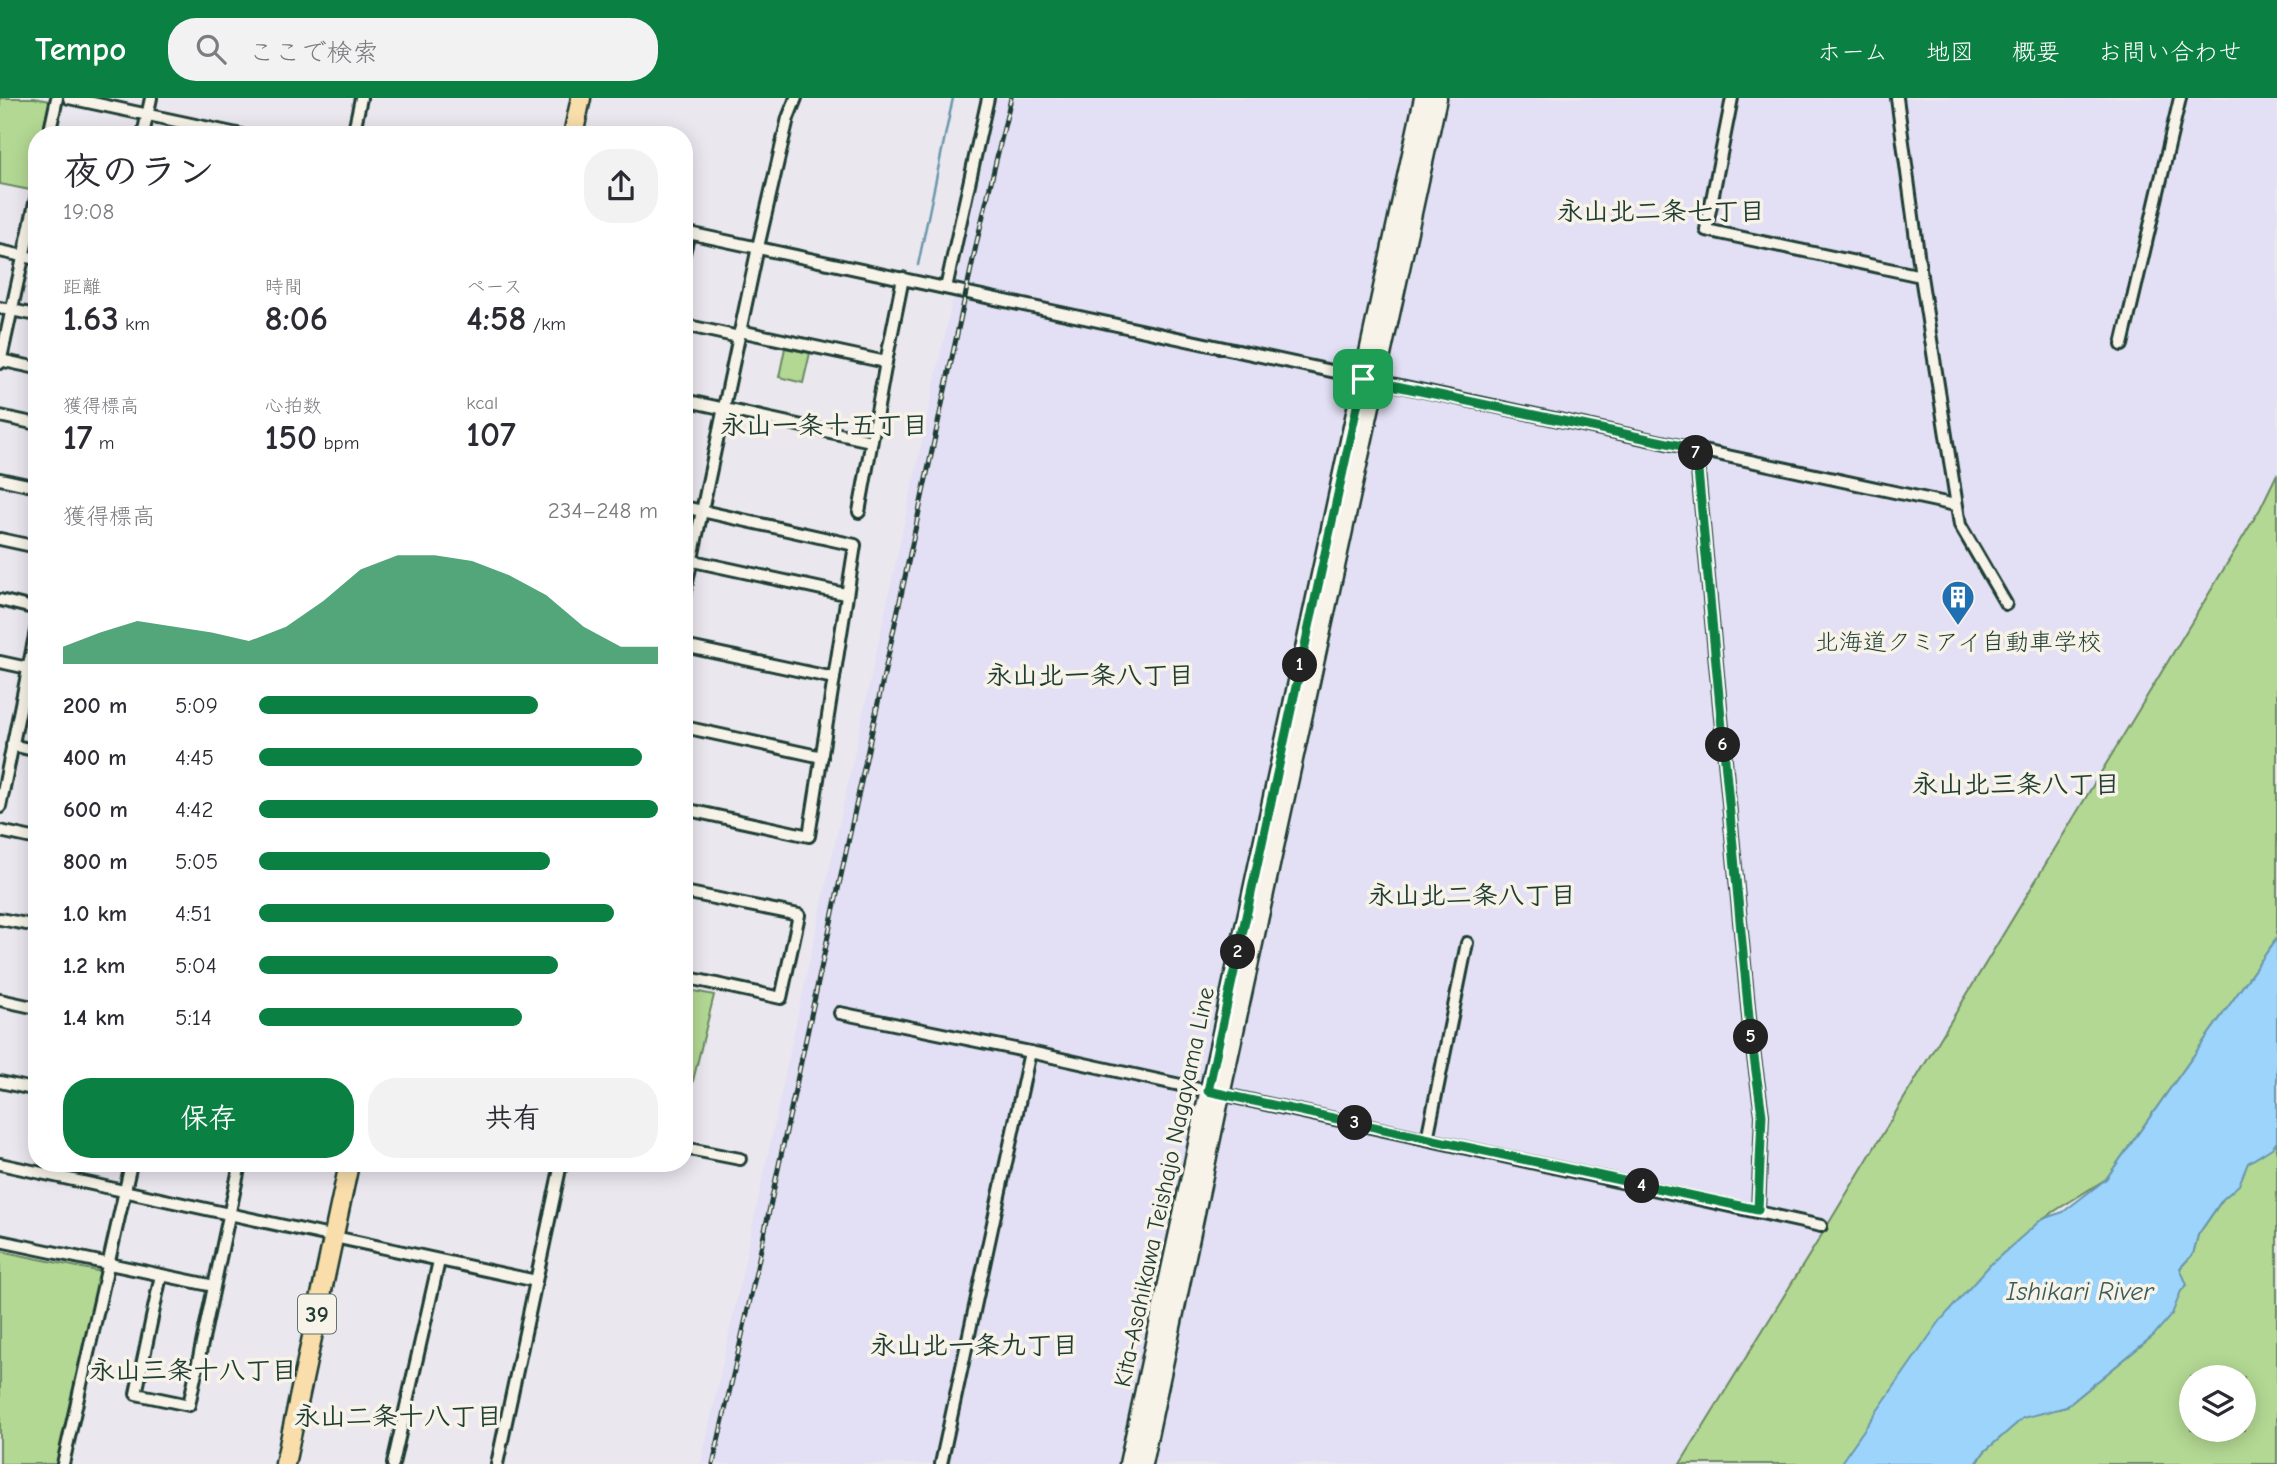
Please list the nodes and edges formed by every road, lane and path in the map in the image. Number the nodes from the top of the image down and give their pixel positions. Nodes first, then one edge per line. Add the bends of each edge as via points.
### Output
1 (57, 98) edge
2 (69, 98) edge
3 (151, 98) edge
4 (361, 98) edge
5 (581, 98) edge
6 (796, 98) edge
7 (988, 98) edge
8 (1423, 98) edge
9 (1438, 98) edge
10 (1732, 98) edge
11 (1897, 98) edge
12 (2180, 98) edge
13 (147, 116) junction
14 (52, 126) edge
15 (145, 126) edge
16 (195, 126) edge
17 (355, 126) edge
18 (575, 126) edge
19 (693, 233) edge
20 (28, 234) edge
21 (758, 247) junction
22 (0, 251) edge
23 (23, 256) junction
24 (28, 257) edge
25 (1921, 276) junction
26 (903, 278) junction
27 (947, 288) junction
28 (0, 308) edge
29 (12, 310) junction
30 (28, 313) edge
31 (693, 326) edge
32 (739, 334) junction
33 (2122, 345) dead end
34 (0, 361) edge
35 (886, 362) junction
36 (28, 366) edge
37 (1370, 380) junction
38 (693, 402) edge
39 (724, 408) junction
40 (0, 416) edge
41 (28, 422) edge
42 (870, 441) junction
43 (1696, 449) junction
44 (0, 479) edge
45 (28, 485) edge
46 (1955, 505) junction
47 (693, 509) edge
48 (702, 511) junction
49 (859, 512) dead end
50 (0, 539) edge
51 (693, 542) edge
52 (28, 545) edge
53 (693, 560) edge
54 (845, 594) junction
55 (0, 600) edge
56 (2006, 604) dead end
57 (28, 607) edge
58 (693, 648) edge
59 (0, 662) edge
60 (28, 668) edge
61 (834, 678) junction
62 (28, 684) edge
63 (693, 729) edge
64 (12, 745) junction
65 (28, 749) edge
66 (822, 757) junction
67 (4, 766) edge
68 (0, 807) edge
69 (693, 811) edge
70 (0, 831) edge
71 (28, 837) edge
72 (693, 894) edge
73 (0, 919) edge
74 (28, 924) edge
75 (1467, 943) dead end
76 (693, 980) edge
77 (0, 1000) edge
78 (28, 1006) edge
79 (840, 1013) dead end
80 (1030, 1052) junction
81 (0, 1082) edge
82 (28, 1088) edge
83 (1214, 1093) junction
84 (1427, 1139) junction
85 (693, 1150) edge
86 (740, 1160) dead end
87 (0, 1164) edge
88 (28, 1170) edge
89 (37, 1172) edge
90 (129, 1172) edge
91 (238, 1172) edge
92 (347, 1172) edge
93 (559, 1172) edge
94 (125, 1191) junction
95 (1758, 1210) junction
96 (229, 1213) junction
97 (1821, 1226) dead end
98 (334, 1237) junction
99 (0, 1241) edge
100 (439, 1261) junction
101 (109, 1264) junction
102 (161, 1275) junction
103 (536, 1281) junction
104 (214, 1286) junction
105 (63, 1464) edge
106 (285, 1464) edge
107 (393, 1464) edge
108 (497, 1464) edge
109 (942, 1464) edge
110 (1128, 1464) edge
111 (1143, 1464) edge

1 - 14 street
2 - 13 street
3 - 13 street
4 - 17 street
5 - 18 highway
6 - 21 street
7 - 27 street
8 - 37 main road, Kita-Asahikawa Teishajo Nagayama Line
9 - 37 main road, Kita-Asahikawa Teishajo Nagayama Line
10 - 25 street via 1706,230
11 - 25 street
12 - 33 street
13 - 15 street
13 - 16 street
19 - 21 street
20 - 23 street
21 - 26 street
21 - 32 street
22 - 23 street
23 - 24 street
23 - 29 street
25 - 46 street
26 - 27 street
26 - 35 street
27 - 37 street
28 - 29 street
29 - 30 street
29 - 34 street
31 - 32 street
32 - 35 street
32 - 39 street
34 - 36 street
35 - 42 street
37 - 43 street
37 - 83 main road, Kita-Asahikawa Teishajo Nagayama Line
38 - 39 street
39 - 42 street
39 - 48 street
40 - 41 street
42 - 49 street
43 - 46 street
43 - 95 street via 1762,1115
44 - 45 street
46 - 56 street via 1959,525
47 - 48 street
48 - 51 street
48 - 54 street via 855,545
50 - 52 street
53 - 54 street
54 - 61 street
55 - 57 street
58 - 61 street
59 - 60 street
61 - 66 street
62 - 64 street
63 - 66 street
64 - 65 street
64 - 67 street
66 - 69 street via 809,836
67 - 68 street
70 - 71 street
72 - 76 street via 799,915 781,998
73 - 74 street
75 - 84 street
77 - 78 street
79 - 80 street
80 - 83 street
80 - 109 street
81 - 82 street
83 - 84 street
83 - 110 main road, Kita-Asahikawa Teishajo Nagayama Line
83 - 111 main road, Kita-Asahikawa Teishajo Nagayama Line
84 - 95 street
85 - 86 street
87 - 88 street
89 - 94 street
90 - 94 street
91 - 96 street
92 - 98 highway, 39
93 - 103 street
94 - 96 street
94 - 101 street
95 - 97 street
96 - 98 street
96 - 104 street
98 - 100 street
98 - 106 highway, 39
99 - 101 street
100 - 103 street
100 - 107 street
101 - 102 street
101 - 105 street
102 - 104 street
102 - 104 street via 136,1394 189,1405
103 - 108 street

